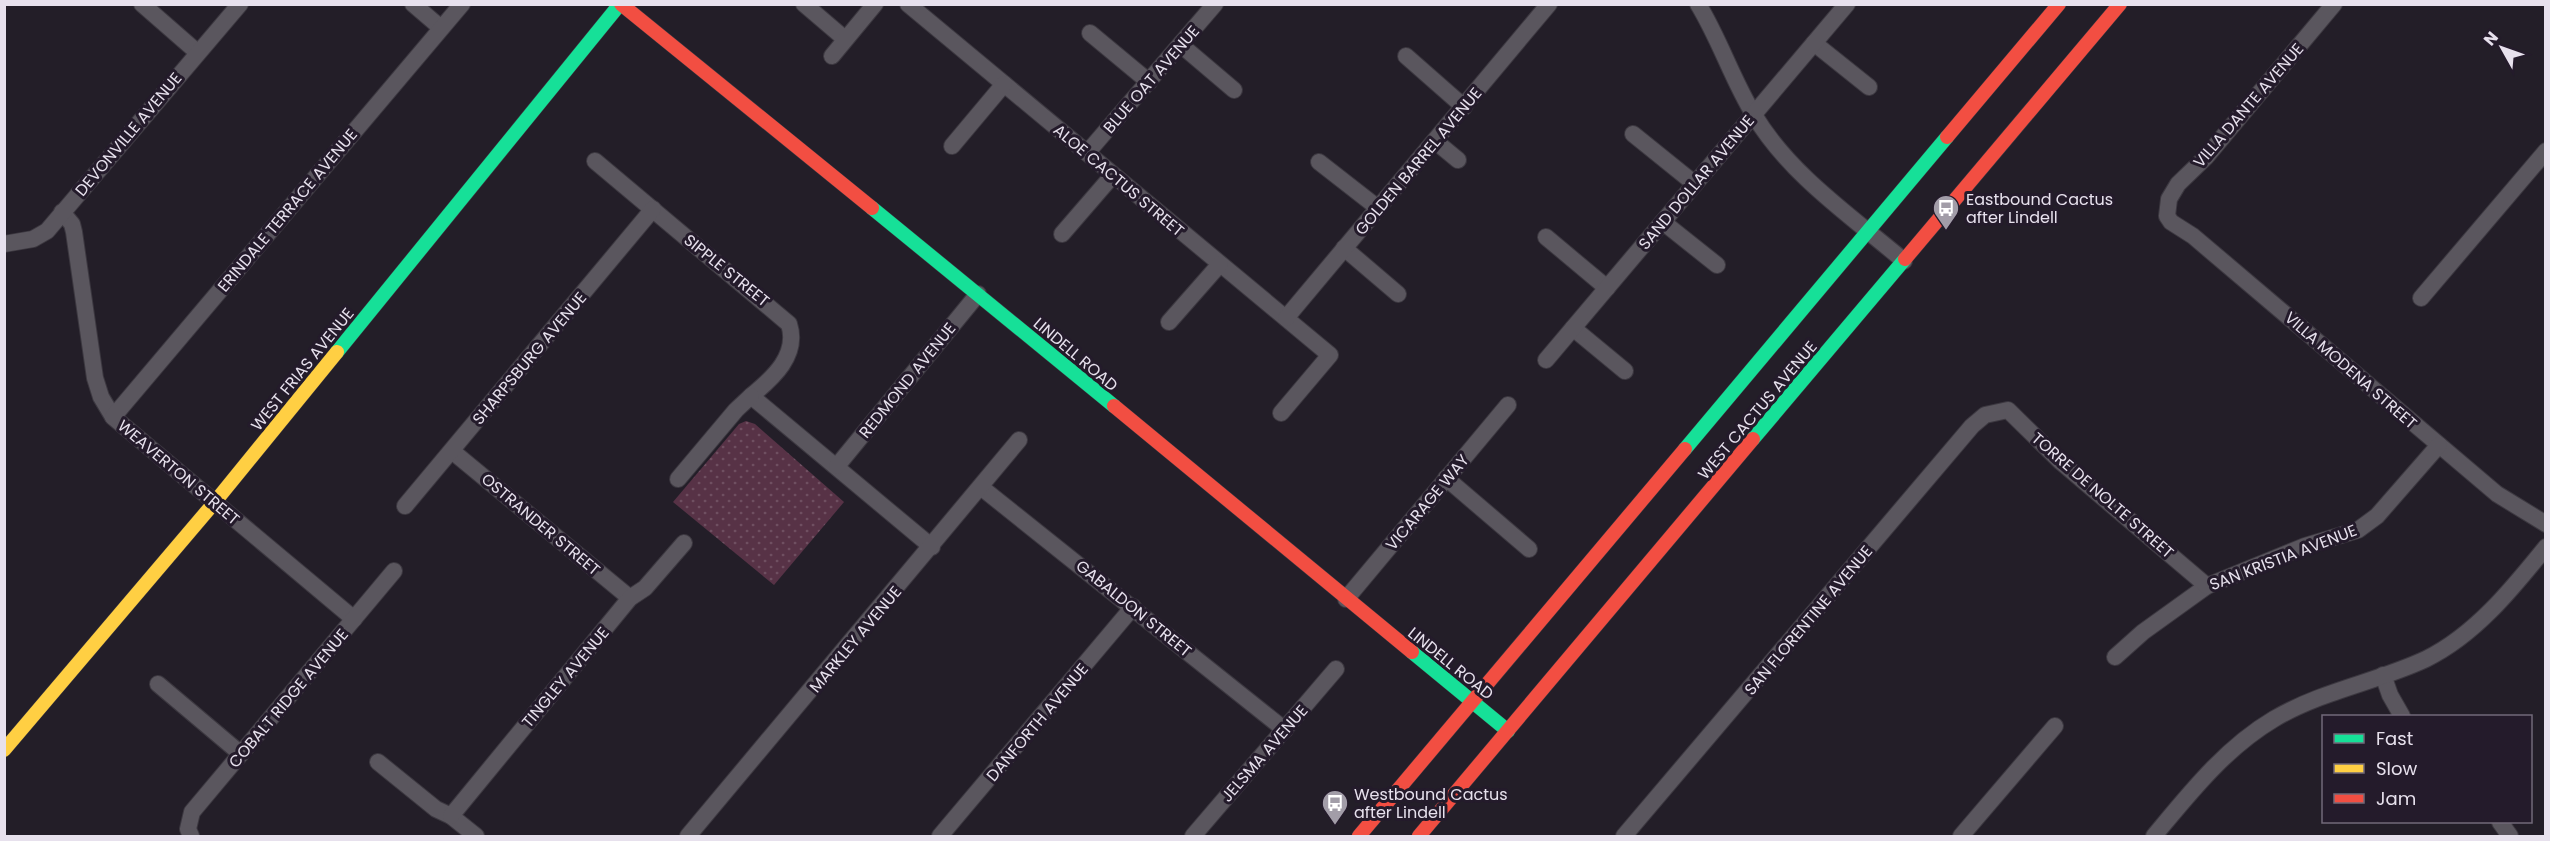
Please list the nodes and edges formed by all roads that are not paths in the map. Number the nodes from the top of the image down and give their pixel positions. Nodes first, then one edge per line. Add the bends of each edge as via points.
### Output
1 (142, 4) edge
2 (240, 4) edge
3 (414, 4) edge
4 (462, 4) edge
5 (620, 4) edge
6 (804, 4) edge
7 (874, 4) edge
8 (908, 4) edge
9 (1215, 4) edge
10 (1549, 4) edge
11 (1847, 4) edge
12 (2059, 4) edge
13 (2120, 4) edge
14 (2334, 4) edge
15 (1703, 7) edge
16 (441, 28) junction
17 (1090, 33) dead end
18 (845, 39) junction
19 (1814, 43) junction
20 (1181, 45) junction
21 (197, 52) junction
22 (832, 56) dead end
23 (1406, 56) dead end
24 (1149, 82) junction
25 (1004, 84) junction
26 (1869, 87) dead end
27 (1234, 90) dead end
28 (1464, 107) junction
29 (1754, 114) junction
30 (1633, 134) dead end
31 (1435, 141) junction
32 (952, 146) dead end
33 (2546, 151) edge
34 (1087, 153) junction
35 (1458, 160) dead end
36 (595, 161) dead end
37 (1320, 162) dead end
38 (1113, 175) junction
39 (1695, 184) junction
40 (1378, 208) junction
41 (2168, 208) joint
42 (653, 209) junction
43 (62, 212) junction
44 (1663, 222) junction
45 (1869, 231) junction
46 (1062, 234) dead end
47 (1546, 237) dead end
48 (4, 244) edge
49 (1344, 248) junction
50 (1904, 261) junction
51 (1220, 264) junction
52 (1717, 265) dead end
53 (1607, 288) junction
54 (978, 294) junction
55 (1398, 294) dead end
56 (2421, 298) dead end
57 (1286, 318) junction
58 (1168, 322) dead end
59 (1573, 328) junction
60 (1546, 360) dead end
61 (1625, 371) dead end
62 (751, 396) junction
63 (1508, 405) dead end
64 (1997, 410) joint
65 (1281, 413) dead end
66 (113, 417) junction
67 (1019, 440) dead end
68 (2439, 445) junction
69 (452, 451) junction
70 (837, 466) junction
71 (1446, 478) junction
72 (678, 479) dead end
73 (982, 488) junction
74 (214, 503) junction
75 (405, 506) dead end
76 (2546, 524) edge
77 (684, 543) dead end
78 (932, 547) junction
79 (2546, 547) edge
80 (1529, 549) dead end
81 (394, 571) dead end
82 (2207, 586) junction
83 (630, 598) junction
84 (1346, 598) junction
85 (1133, 607) junction
86 (354, 620) junction
87 (2115, 657) dead end
88 (1336, 669) dead end
89 (2383, 675) junction
90 (158, 684) dead end
91 (1472, 702) junction
92 (2401, 715) edge
93 (2055, 726) dead end
94 (1285, 730) junction
95 (1508, 731) junction
96 (4, 750) edge
97 (241, 754) junction
98 (378, 762) dead end
99 (451, 816) junction
100 (2501, 823) edge
101 (189, 833) edge
102 (476, 837) edge
103 (688, 837) edge
104 (940, 837) edge
105 (1193, 837) edge
106 (1359, 837) edge
107 (1419, 837) edge
108 (1624, 837) edge
109 (1961, 837) edge
110 (2154, 837) edge
111 (2510, 837) edge

1 - 21 street
2 - 21 street, DEVONVILLE AVENUE
3 - 16 street
4 - 16 street, ERINDALE TERRACE AVENUE
5 - 54 main road, LINDELL ROAD
5 - 74 main road, WEST FRIAS AVENUE
6 - 18 street
7 - 18 street
8 - 25 street, ALOE CACTUS STREET
9 - 20 street, BLUE OAT AVENUE
10 - 28 street, GOLDEN BARREL AVENUE
11 - 19 street, SAND DOLLAR AVENUE
12 - 45 main road, WEST CACTUS AVENUE
13 - 50 main road, WEST CACTUS AVENUE
14 - 41 street, VILLA DANTE AVENUE via 2206,157 2178,184
15 - 29 street
16 - 66 street, ERINDALE TERRACE AVENUE
17 - 24 street
18 - 22 street
19 - 26 street
19 - 29 street, SAND DOLLAR AVENUE
20 - 24 street, BLUE OAT AVENUE
20 - 27 street
21 - 43 street, DEVONVILLE AVENUE
23 - 28 street
24 - 34 street, BLUE OAT AVENUE
25 - 32 street
25 - 34 street, ALOE CACTUS STREET
28 - 31 street, GOLDEN BARREL AVENUE
29 - 39 street, SAND DOLLAR AVENUE
29 - 45 street via 1796,168
30 - 39 street
31 - 35 street
31 - 40 street, GOLDEN BARREL AVENUE
33 - 56 street
34 - 38 street, ALOE CACTUS STREET
36 - 42 street, SIPPLE STREET
37 - 40 street
38 - 46 street
38 - 51 street, ALOE CACTUS STREET
39 - 44 street, SAND DOLLAR AVENUE
40 - 49 street, GOLDEN BARREL AVENUE
41 - 68 street, VILLA MODENA STREET via 2171,222 2193,236
42 - 62 street, SIPPLE STREET via 789,324 793,336 785,361 767,384
42 - 69 street, SHARPSBURG AVENUE
43 - 48 street, DEVONVILLE AVENUE via 42,235
43 - 66 street, WEAVERTON STREET via 74,232 95,378
44 - 52 street
44 - 53 street, SAND DOLLAR AVENUE
45 - 50 street
45 - 91 main road, WEST CACTUS AVENUE
47 - 53 street
49 - 55 street
49 - 57 street, GOLDEN BARREL AVENUE
50 - 95 main road, WEST CACTUS AVENUE
51 - 57 street, ALOE CACTUS STREET
51 - 58 street
53 - 59 street, SAND DOLLAR AVENUE
54 - 70 street, REDMOND AVENUE
54 - 84 main road, LINDELL ROAD
57 - 65 street, ALOE CACTUS STREET via 1330,355
59 - 60 street, SAND DOLLAR AVENUE
59 - 61 street
62 - 70 street
62 - 72 street, SIPPLE STREET
63 - 71 street, VICARAGE WAY
64 - 82 street, TORRE DE NOLTE STREET via 2008,410 2061,462
64 - 108 street, SAN FLORENTINE AVENUE via 1972,426
66 - 74 street, WEAVERTON STREET
67 - 73 street, MARKLEY AVENUE
68 - 76 street, VILLA MODENA STREET via 2497,494
68 - 82 street, SAN KRISTIA AVENUE via 2377,516 2358,530 2305,546
69 - 75 street, SHARPSBURG AVENUE
69 - 83 street, OSTRANDER STREET
70 - 78 street
71 - 80 street
71 - 84 street, VICARAGE WAY
73 - 78 street, MARKLEY AVENUE
73 - 85 street, GABALDON STREET
74 - 86 street, WEAVERTON STREET
74 - 96 main road, WEST FRIAS AVENUE
77 - 83 street, TINGLEY AVENUE via 645,588
78 - 103 street, MARKLEY AVENUE
79 - 89 street via 2475,625 2428,658
81 - 86 street, COBALT RIDGE AVENUE
82 - 87 street, SAN KRISTIA AVENUE
83 - 99 street, TINGLEY AVENUE
84 - 91 main road, LINDELL ROAD
85 - 94 street, GABALDON STREET
85 - 104 street, DANFORTH AVENUE
86 - 97 street, COBALT RIDGE AVENUE
88 - 94 street, JELSMA AVENUE
89 - 92 street
89 - 110 street via 2307,702 2272,720 2203,778
90 - 97 street
91 - 95 main road, LINDELL ROAD
91 - 106 main road, WEST CACTUS AVENUE
93 - 109 street
94 - 105 street, JELSMA AVENUE
95 - 107 main road, WEST CACTUS AVENUE
97 - 101 street, COBALT RIDGE AVENUE via 192,812
98 - 99 street via 436,809
99 - 102 street
100 - 111 street

